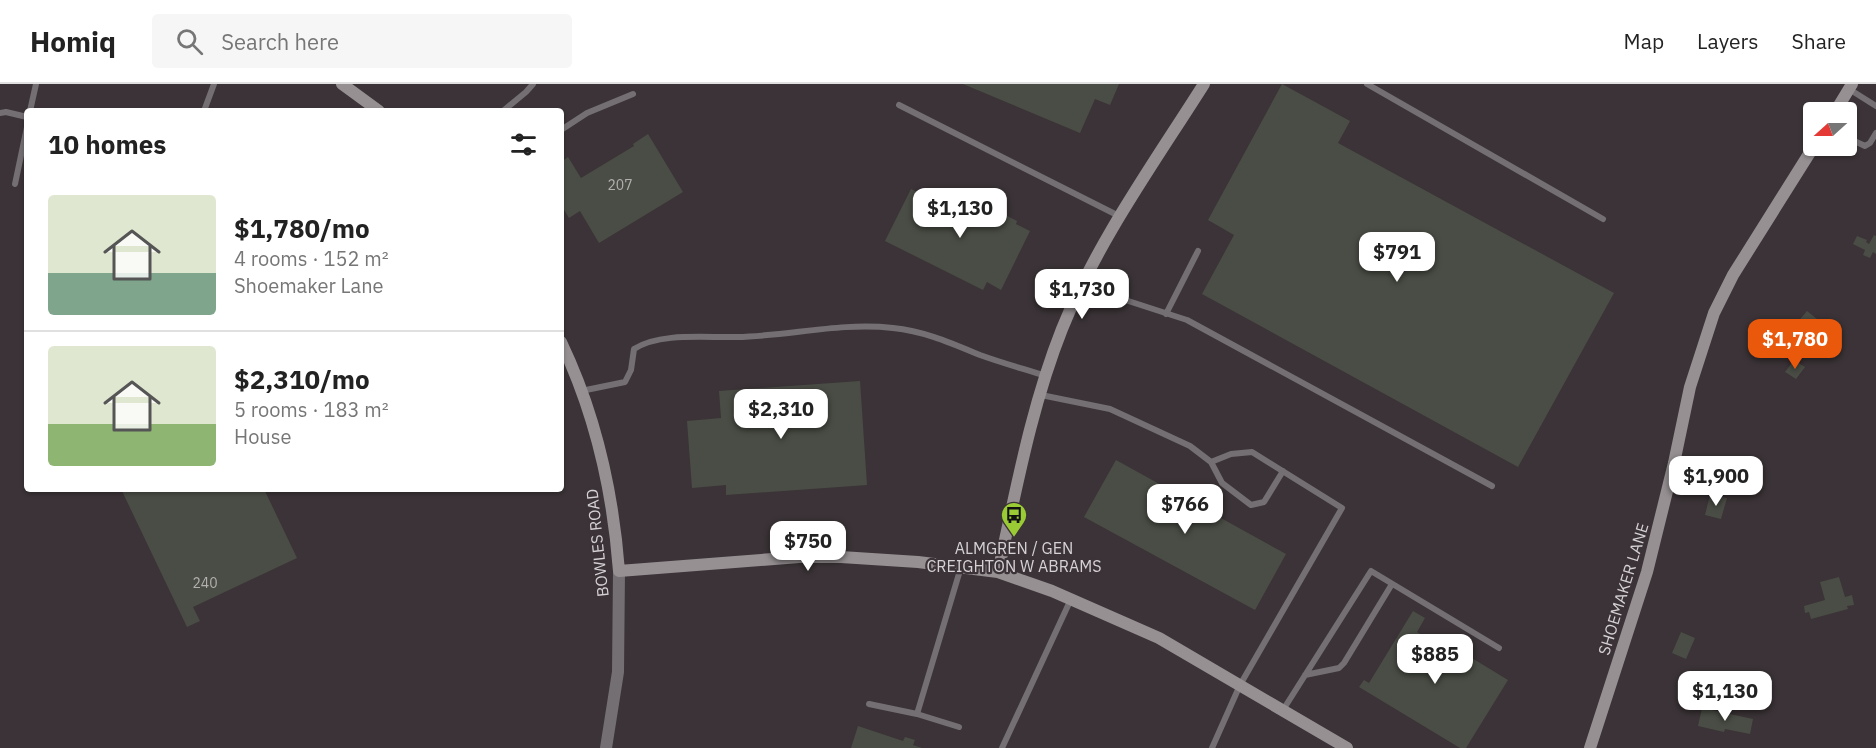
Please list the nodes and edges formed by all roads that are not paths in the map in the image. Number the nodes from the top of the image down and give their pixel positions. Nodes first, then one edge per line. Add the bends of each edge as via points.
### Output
1 (36, 84) edge
2 (214, 84) edge
3 (342, 84) edge
4 (533, 84) edge
5 (1204, 84) edge
6 (1367, 84) edge
7 (1850, 87) edge
8 (633, 94) dead end
9 (1841, 102) edge
10 (899, 105) dead end
11 (1876, 106) edge
12 (31, 108) edge
13 (205, 108) edge
14 (375, 108) edge
15 (507, 108) edge
16 (0, 113) edge
17 (24, 116) edge
18 (564, 128) edge
19 (1876, 133) edge
20 (24, 141) edge
21 (1857, 142) edge
22 (1808, 156) edge
23 (15, 184) dead end
24 (1120, 217) junction
25 (1603, 219) dead end
26 (1198, 251) dead end
27 (1082, 286) junction
28 (1167, 314) junction
29 (564, 349) edge
30 (1046, 376) junction
31 (581, 391) junction
32 (1041, 394) junction
33 (1211, 462) junction
34 (1283, 471) junction
35 (1492, 486) dead end
36 (961, 566) junction
37 (619, 571) junction
38 (998, 572) junction
39 (1392, 584) junction
40 (1071, 598) junction
41 (1498, 648) dead end
42 (1305, 675) junction
43 (1240, 685) junction
44 (869, 704) dead end
45 (1283, 711) junction
46 (917, 714) junction
47 (959, 727) dead end
48 (606, 748) edge
49 (1002, 748) edge
50 (1212, 748) edge
51 (1347, 748) edge
52 (1590, 748) edge

1 - 12 lane
2 - 13 lane
3 - 14 street
4 - 15 lane
5 - 24 street
6 - 25 lane
7 - 9 street
7 - 11 lane
8 - 18 lane via 587,113
10 - 24 lane
16 - 17 lane
19 - 21 lane via 1864,146
20 - 23 lane
22 - 52 street, SHOEMAKER LANE via 1733,274 1714,313 1690,387 1647,572
24 - 27 street
26 - 28 lane
27 - 28 lane
27 - 30 street
28 - 35 lane via 1187,320
29 - 31 street, BOWLES ROAD
30 - 31 lane via 938,337 894,328 854,326 642,343 634,349 625,382
30 - 32 street
31 - 37 street, BOWLES ROAD via 607,479
32 - 33 lane via 1110,409 1190,446
32 - 38 street
33 - 34 lane via 1231,454 1252,452
33 - 34 lane via 1222,483 1251,505 1264,502
34 - 43 lane via 1342,508
36 - 37 street via 799,557
36 - 38 street
36 - 46 lane
37 - 48 street, BOWLES ROAD via 618,672
38 - 40 street
39 - 41 lane
39 - 42 lane via 1344,663 1339,668
39 - 42 lane via 1371,571
40 - 43 street via 1159,638
40 - 49 lane
42 - 45 lane
43 - 45 street
43 - 50 lane
44 - 46 lane
45 - 51 street
46 - 47 lane

